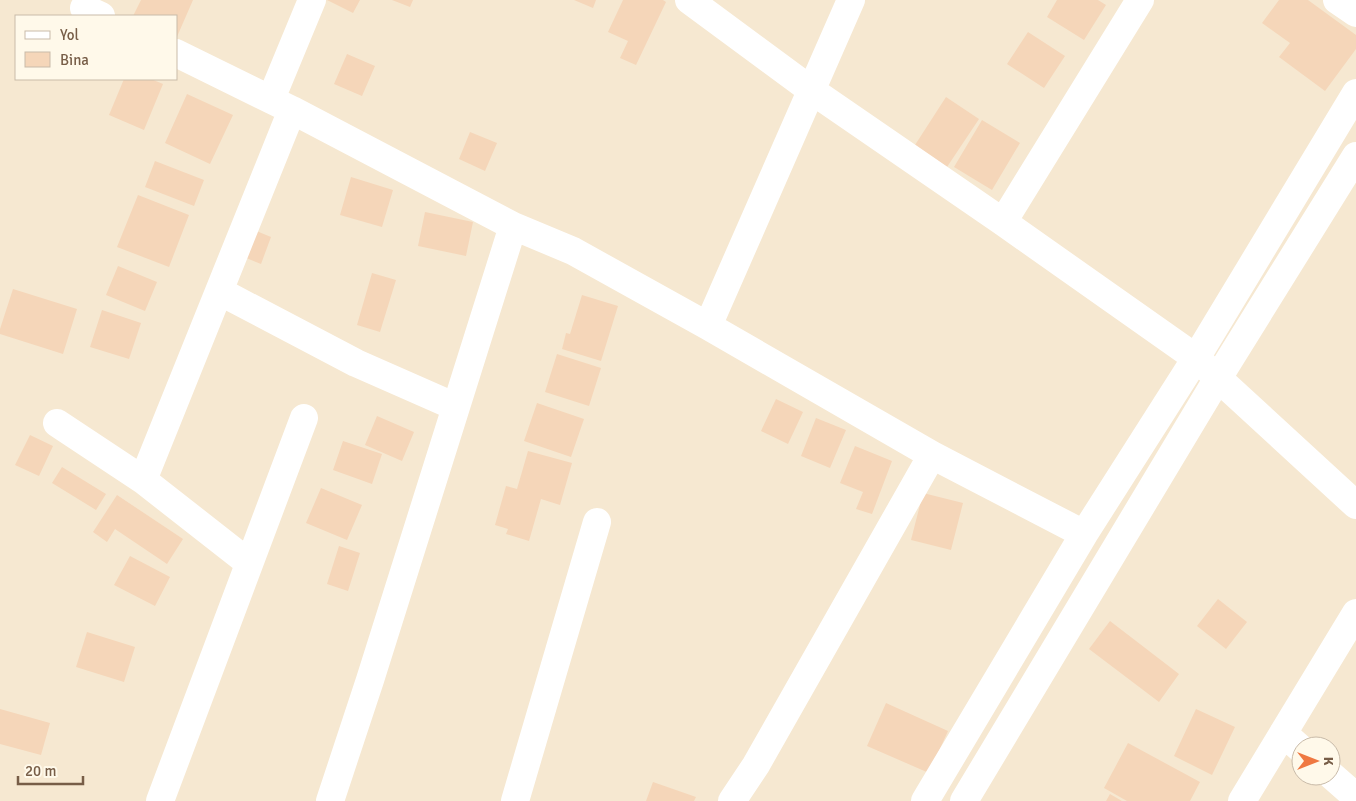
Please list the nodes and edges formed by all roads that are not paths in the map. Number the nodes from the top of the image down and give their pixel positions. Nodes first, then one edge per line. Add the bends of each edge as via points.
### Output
1 (312, 0) edge
2 (689, 0) edge
3 (851, 0) edge
4 (1140, 0) edge
5 (1337, 0) edge
6 (1356, 13) edge
7 (178, 54) edge
8 (811, 90) junction
9 (1356, 94) edge
10 (281, 104) junction
11 (1356, 156) edge
12 (1003, 222) junction
13 (513, 226) junction
14 (219, 291) junction
15 (708, 326) junction
16 (1196, 358) junction
17 (1218, 378) junction
18 (456, 406) junction
19 (304, 418) dead end
20 (56, 422) dead end
21 (932, 455) junction
22 (144, 480) junction
23 (1356, 505) edge
24 (597, 522) dead end
25 (1084, 534) junction
26 (249, 563) junction
27 (1356, 613) edge
28 (1294, 736) edge
29 (1291, 742) edge
30 (1341, 784) edge
31 (1356, 797) edge
32 (160, 801) edge
33 (330, 801) edge
34 (515, 801) edge
35 (732, 801) edge
36 (925, 801) edge
37 (964, 801) edge
38 (1242, 801) edge

1 - 10 street
2 - 8 street
3 - 8 street
4 - 12 street
5 - 6 street
7 - 10 street
8 - 12 street
8 - 15 street
9 - 16 street
10 - 13 street
10 - 14 street
11 - 17 street
12 - 16 street
13 - 15 street via 573,251
13 - 18 street
14 - 18 street via 356,363
14 - 22 street
15 - 21 street
16 - 17 street
16 - 25 street
17 - 23 street
17 - 37 street
18 - 33 street
19 - 26 street
20 - 22 street
21 - 25 street
21 - 35 street via 756,765
22 - 26 street
24 - 34 street
25 - 36 street
26 - 32 street
27 - 28 street
29 - 38 street
30 - 31 street

